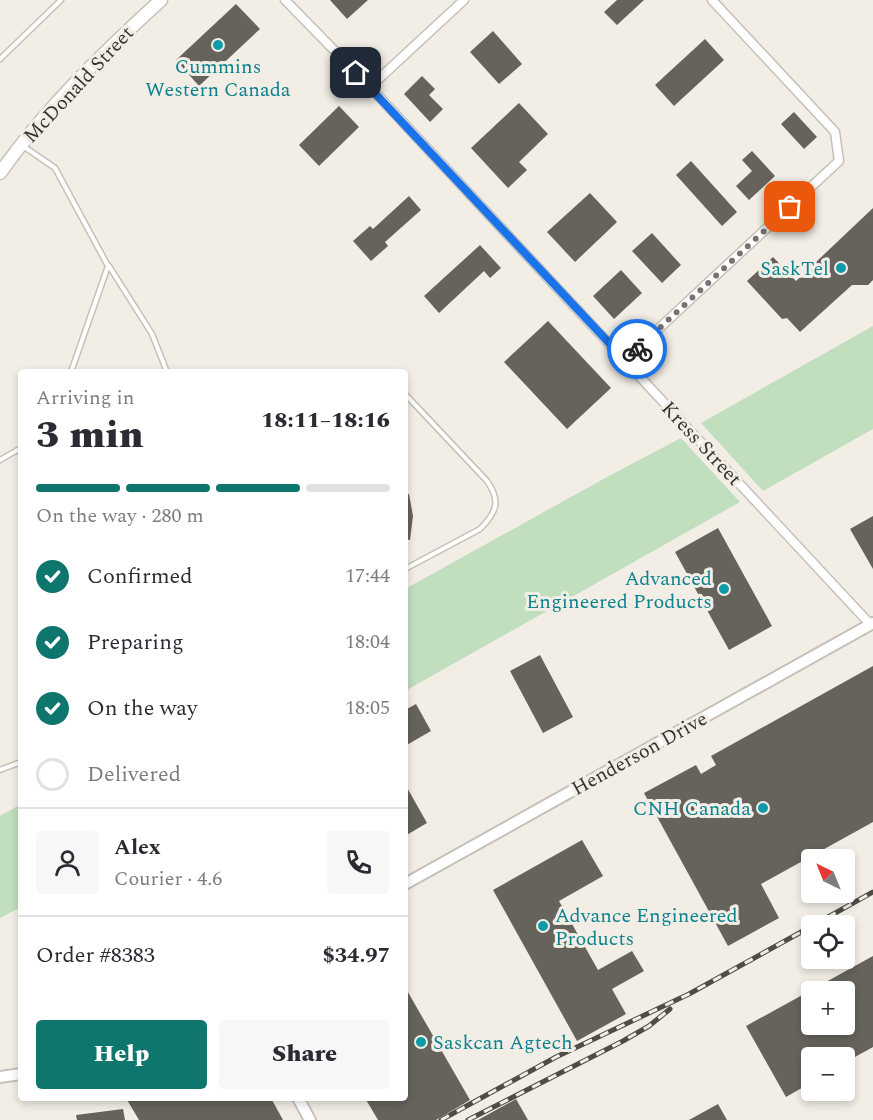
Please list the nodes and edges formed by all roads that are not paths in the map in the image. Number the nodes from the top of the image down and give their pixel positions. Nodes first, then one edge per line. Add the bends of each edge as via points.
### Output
1 (61, 0) edge
2 (161, 0) edge
3 (285, 0) edge
4 (464, 0) edge
5 (712, 0) edge
6 (0, 60) edge
7 (370, 87) junction
8 (21, 144) junction
9 (0, 173) edge
10 (108, 266) junction
11 (625, 360) junction
12 (71, 369) edge
13 (166, 369) edge
14 (408, 397) edge
15 (18, 450) edge
16 (0, 460) edge
17 (408, 567) edge
18 (872, 624) edge
19 (18, 763) edge
20 (0, 770) edge
21 (408, 882) edge
22 (18, 1074) edge
23 (0, 1077) edge
24 (300, 1101) edge
25 (310, 1120) edge

1 - 6 lane
2 - 8 main road, McDonald Street via 62,95
3 - 7 street, Kress Street
4 - 7 street
5 - 11 street via 835,132 839,161
7 - 11 street, Kress Street
8 - 9 main road, McDonald Street
8 - 10 lane via 55,168
10 - 12 lane
10 - 13 lane via 152,334
11 - 18 street, Kress Street
14 - 17 lane via 486,481 496,500 490,519 480,529
15 - 16 lane
18 - 21 street, Henderson Drive
19 - 20 lane
22 - 23 street
24 - 25 street

